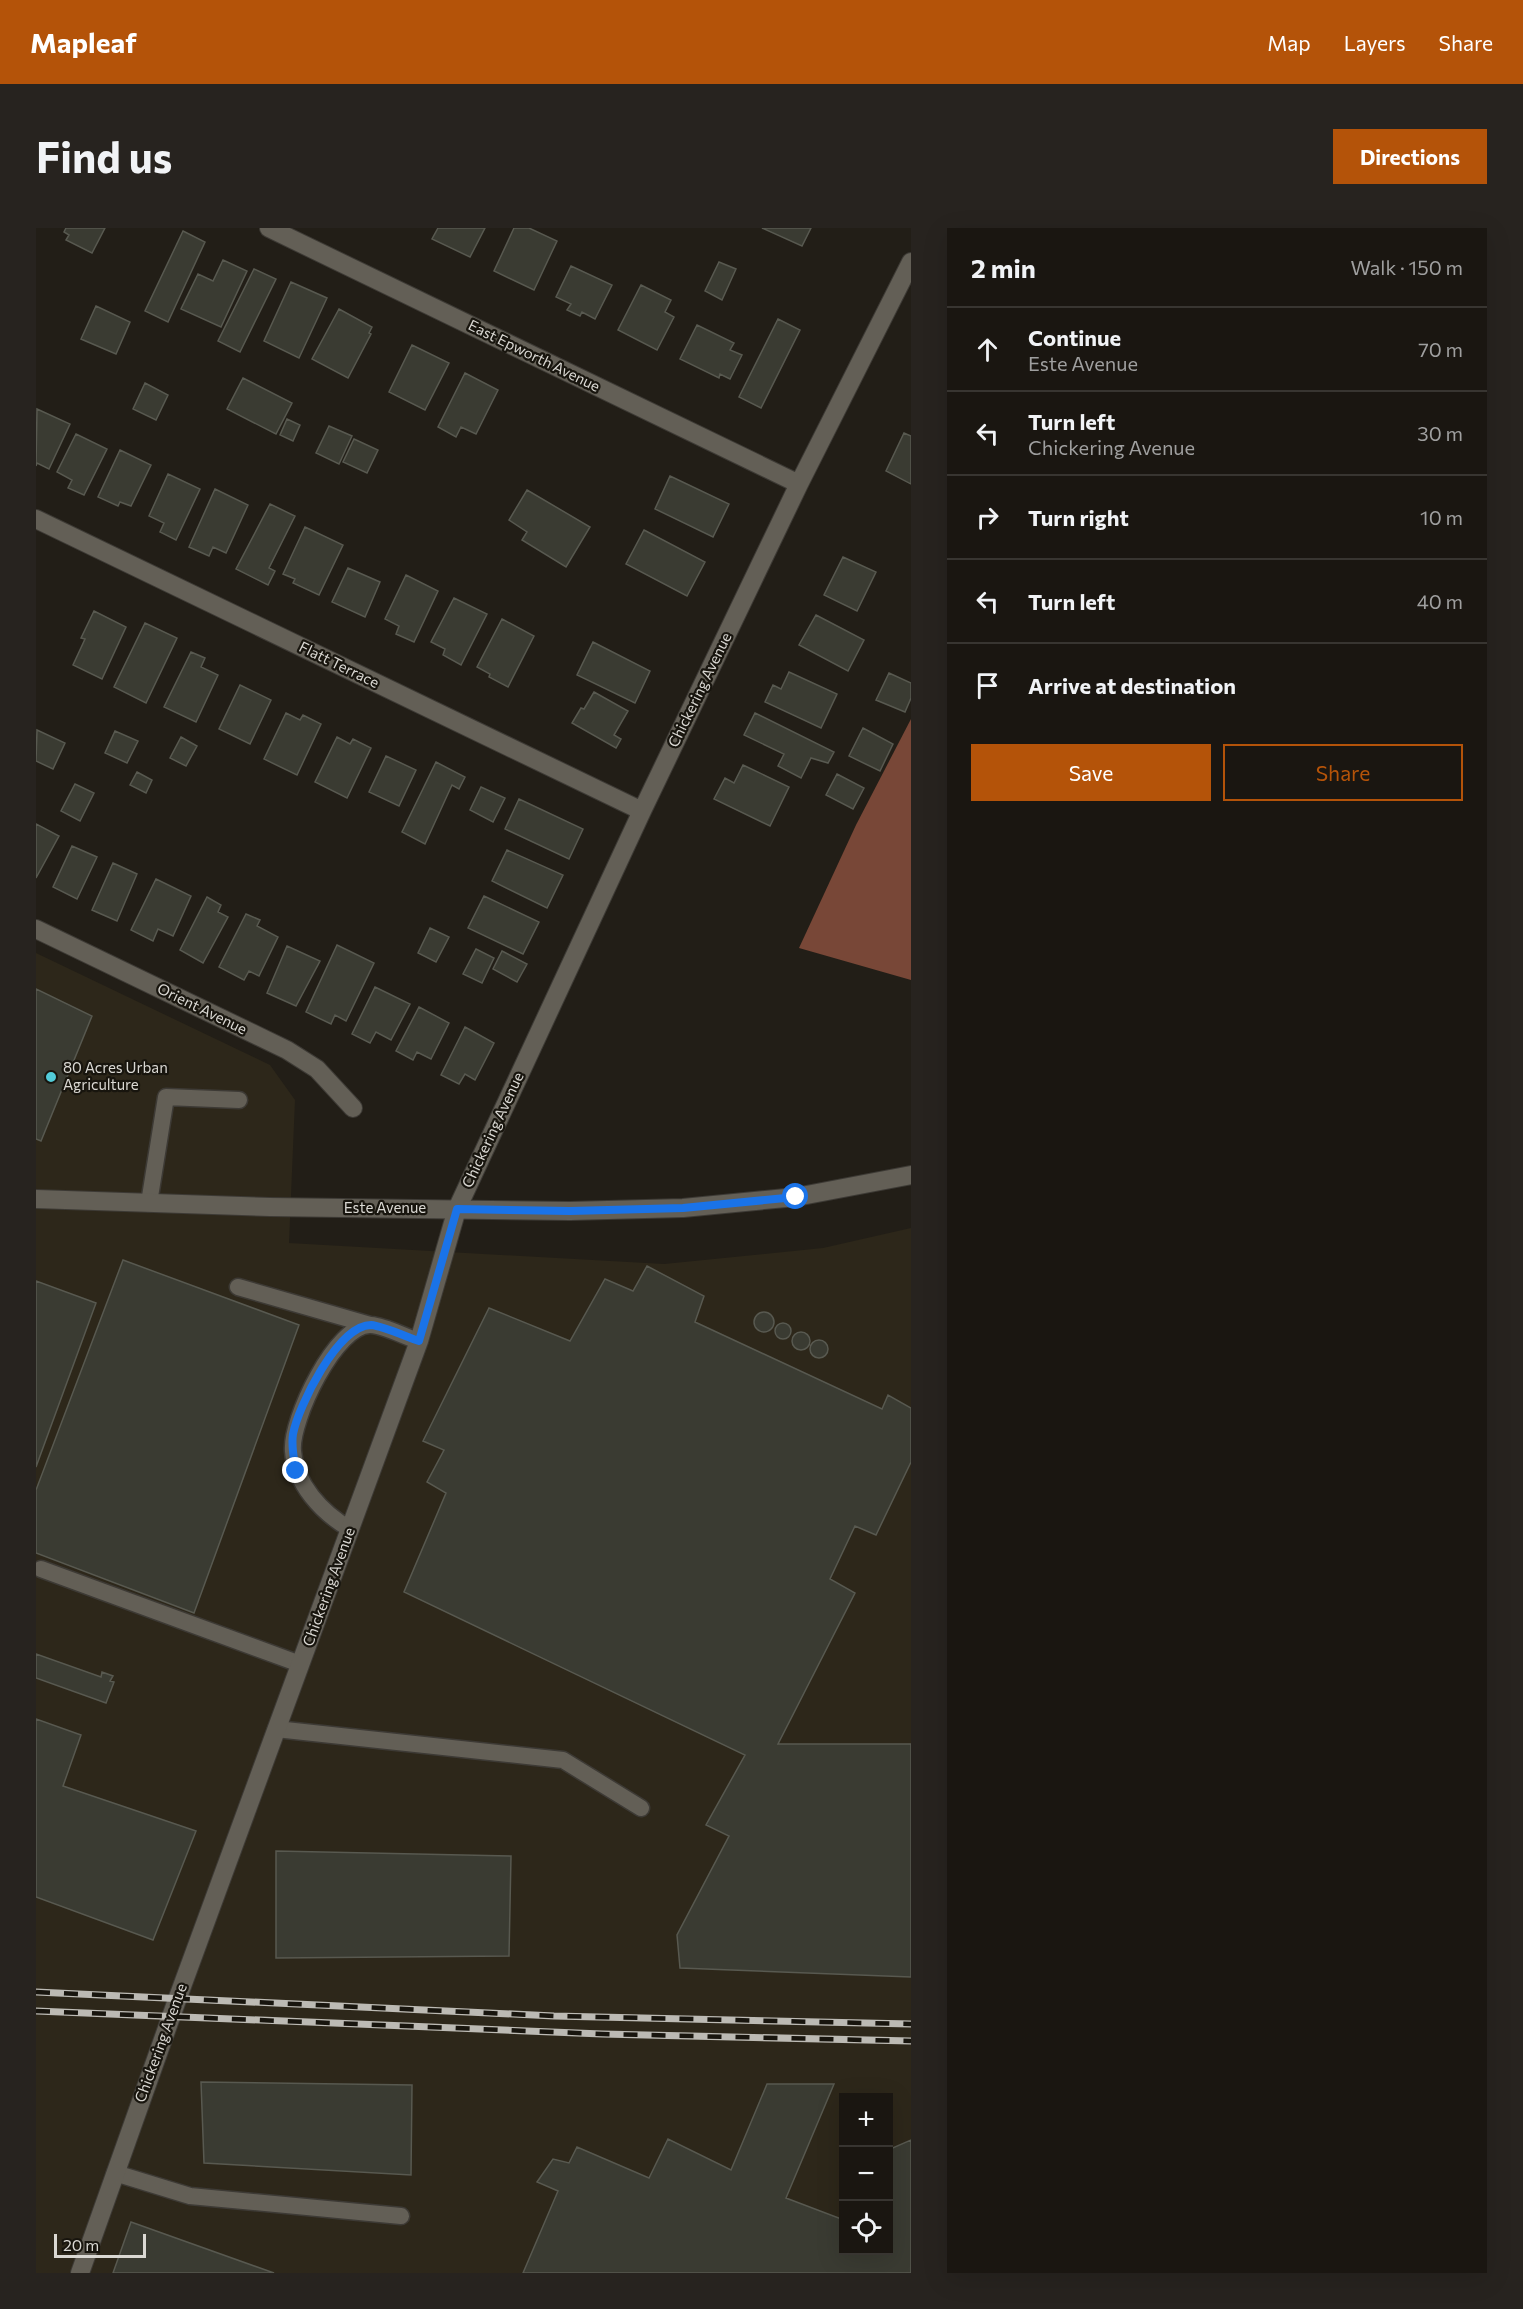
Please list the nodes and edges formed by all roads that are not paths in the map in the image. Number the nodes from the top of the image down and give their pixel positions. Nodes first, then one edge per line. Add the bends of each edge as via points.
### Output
1 (269, 228) edge
2 (911, 262) edge
3 (799, 484) junction
4 (36, 519) edge
5 (642, 811) junction
6 (36, 929) edge
7 (239, 1100) dead end
8 (353, 1108) dead end
9 (911, 1176) edge
10 (36, 1199) edge
11 (149, 1203) junction
12 (457, 1209) junction
13 (238, 1287) dead end
14 (370, 1325) junction
15 (419, 1341) junction
16 (350, 1529) junction
17 (41, 1569) dead end
18 (300, 1664) junction
19 (276, 1729) junction
20 (641, 1808) dead end
21 (115, 2173) junction
22 (401, 2216) dead end
23 (80, 2273) edge

1 - 3 street, East Epworth Avenue
2 - 3 street, Chickering Avenue
3 - 5 street, Chickering Avenue
4 - 5 street, Flatt Terrace
5 - 12 street, Chickering Avenue
6 - 8 street, Orient Avenue via 287,1050 317,1069
7 - 11 lane via 166,1097
9 - 12 street, Este Avenue via 796,1197 683,1208
10 - 11 street, Este Avenue
11 - 12 street, Este Avenue
12 - 15 street, Chickering Avenue
13 - 14 lane
14 - 15 lane
14 - 16 lane via 355,1330 337,1345 315,1380 293,1434 296,1471 330,1518
15 - 16 street, Chickering Avenue
16 - 18 street, Chickering Avenue
17 - 18 lane
18 - 19 street, Chickering Avenue
19 - 20 lane via 563,1760
19 - 21 street, Chickering Avenue
21 - 22 lane via 190,2196
21 - 23 street, Chickering Avenue

